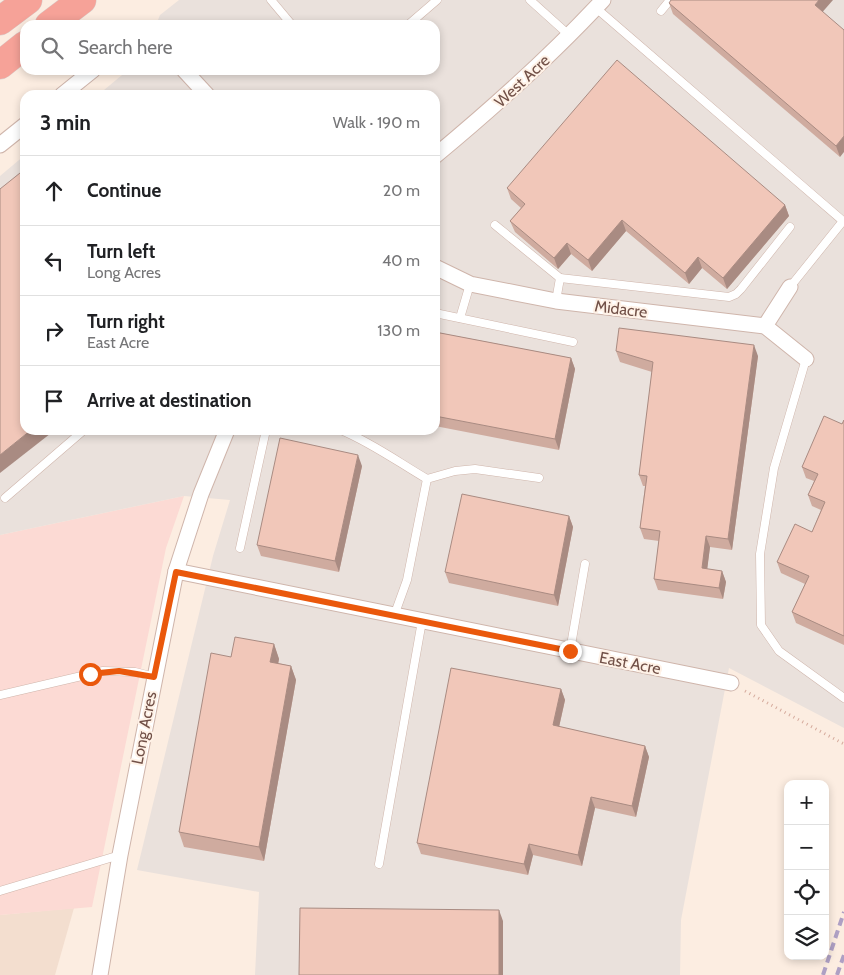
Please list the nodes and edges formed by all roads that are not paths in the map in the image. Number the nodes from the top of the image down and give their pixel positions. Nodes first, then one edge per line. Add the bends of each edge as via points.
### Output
1 (28, 0) edge
2 (82, 0) edge
3 (271, 0) edge
4 (437, 0) edge
5 (530, 0) edge
6 (670, 0) edge
7 (600, 4) edge
8 (661, 11) dead end
9 (56, 20) edge
10 (288, 20) edge
11 (414, 20) edge
12 (0, 21) edge
13 (570, 36) junction
14 (87, 75) edge
15 (189, 75) edge
16 (68, 90) edge
17 (202, 90) edge
18 (20, 129) edge
19 (0, 145) edge
20 (440, 152) edge
21 (844, 220) edge
22 (495, 224) dead end
23 (790, 227) dead end
24 (440, 269) edge
25 (560, 278) junction
26 (470, 284) junction
27 (790, 287) joint
28 (556, 301) junction
29 (440, 314) edge
30 (460, 318) junction
31 (765, 326) junction
32 (573, 342) dead end
33 (806, 359) joint
34 (78, 435) edge
35 (225, 435) edge
36 (265, 435) edge
37 (352, 435) edge
38 (539, 478) dead end
39 (427, 479) junction
40 (5, 498) dead end
41 (240, 548) dead end
42 (585, 564) dead end
43 (176, 572) junction
44 (394, 616) junction
45 (422, 621) junction
46 (570, 651) junction
47 (154, 677) junction
48 (731, 683) road end
49 (0, 695) edge
50 (844, 698) edge
51 (120, 855) junction
52 (380, 864) dead end
53 (0, 891) edge
54 (100, 975) edge

1 - 12 highway
2 - 9 highway
3 - 10 lane
4 - 11 lane
5 - 13 lane
6 - 8 lane
7 - 13 street, West Acre
7 - 21 lane
13 - 20 street, West Acre
14 - 16 street
15 - 17 street
18 - 19 street
21 - 27 lane
22 - 25 lane
23 - 25 lane via 741,289 729,297
24 - 26 street, Midacre
25 - 28 lane
26 - 28 street, Midacre
26 - 30 lane
27 - 31 street
28 - 31 street, Midacre
29 - 30 lane
30 - 32 lane
31 - 33 street
33 - 50 lane via 772,477 760,554 761,625 779,651
34 - 40 lane
35 - 43 street, Long Acres via 201,494
36 - 41 lane
37 - 39 lane
38 - 39 lane via 476,469
39 - 44 lane via 407,580
42 - 46 lane
43 - 44 street, East Acre
43 - 47 street, Long Acres
44 - 45 street, East Acre
45 - 46 street, East Acre
45 - 52 lane
46 - 48 street, East Acre
47 - 49 lane via 135,672 103,671
47 - 51 street, Long Acres
51 - 53 lane
51 - 54 street, Long Acres

